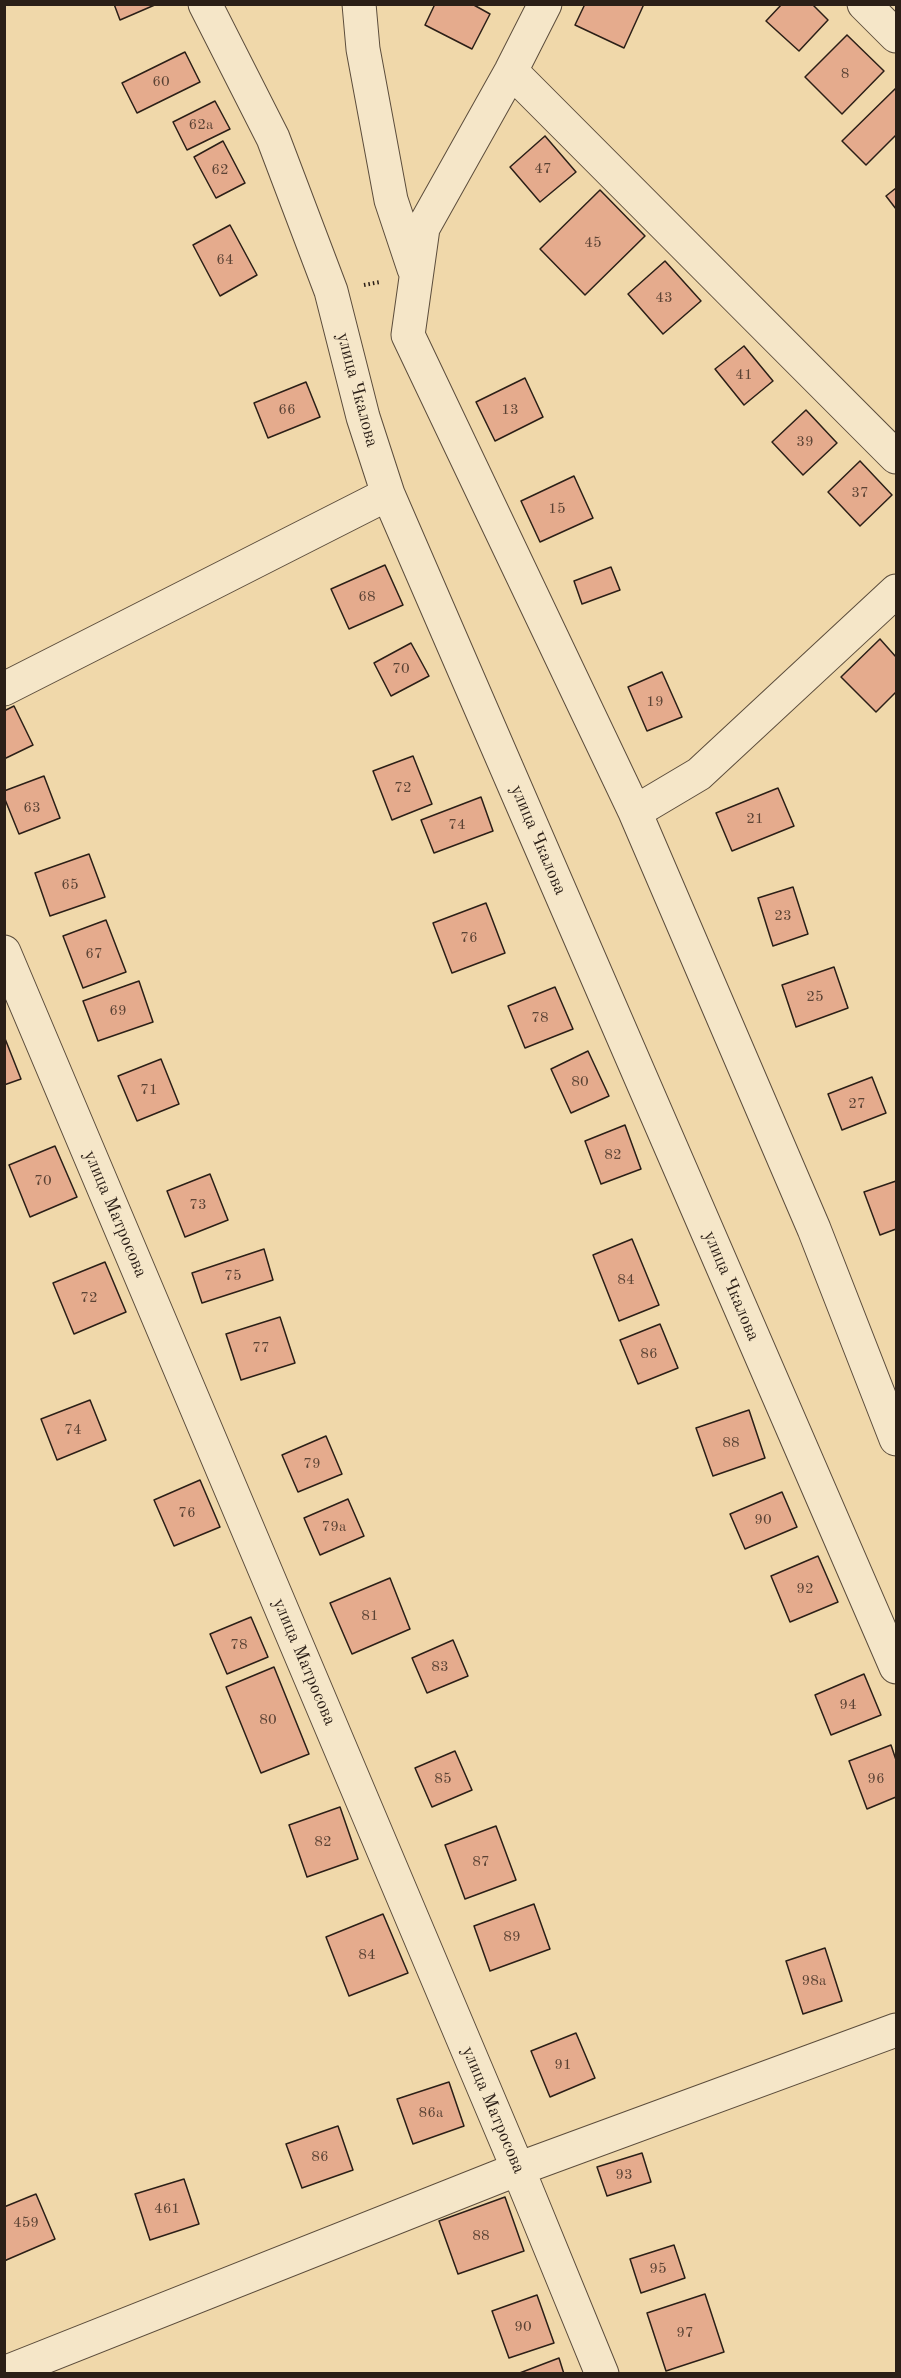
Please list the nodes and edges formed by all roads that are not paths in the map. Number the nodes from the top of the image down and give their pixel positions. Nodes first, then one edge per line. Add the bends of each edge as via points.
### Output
1 (205, 4) edge
2 (359, 4) edge
3 (545, 4) edge
4 (864, 4) edge
5 (897, 36) edge
6 (511, 71) junction
7 (417, 275) junction
8 (897, 456) edge
9 (388, 494) junction
10 (897, 591) edge
11 (4, 689) edge
12 (635, 812) junction
13 (4, 952) edge
14 (897, 1439) edge
15 (897, 1667) edge
16 (897, 2030) edge
17 (518, 2169) junction
18 (7, 2369) edge
19 (602, 2373) edge

1 - 9 street, улица Чкалова via 273,138 331,291 363,417
2 - 7 street via 363,49 391,200
3 - 6 street
4 - 5 street
6 - 7 street via 423,228
6 - 8 street
7 - 12 street via 408,334
9 - 11 street
9 - 15 street, улица Чкалова
10 - 12 street via 699,774
12 - 14 street via 814,1229
13 - 17 street, улица Матросова
16 - 17 street
17 - 18 street
17 - 19 street, улица Матросова

